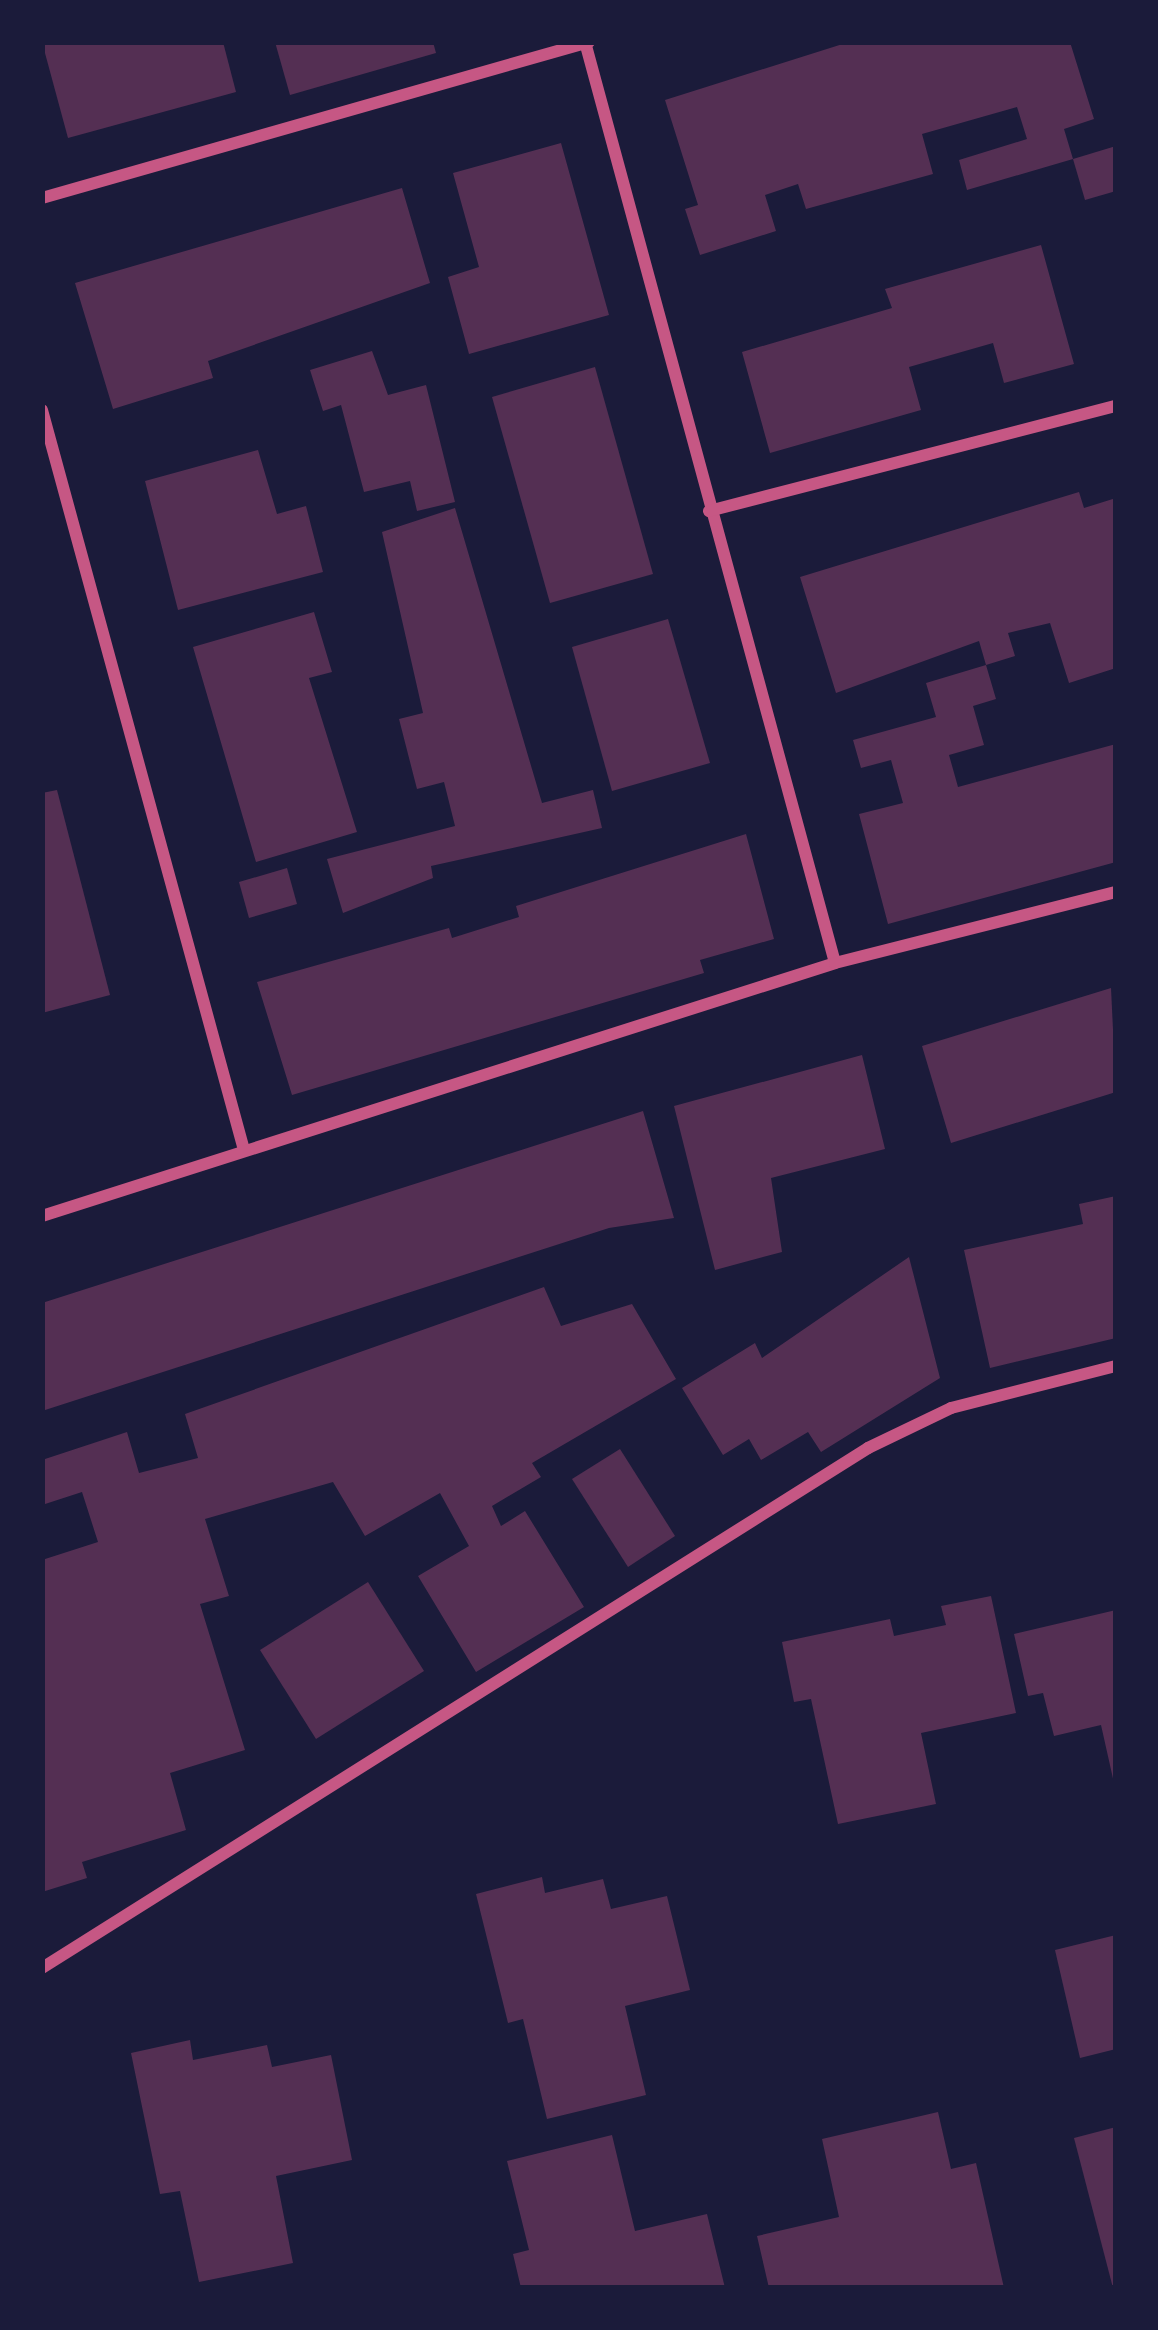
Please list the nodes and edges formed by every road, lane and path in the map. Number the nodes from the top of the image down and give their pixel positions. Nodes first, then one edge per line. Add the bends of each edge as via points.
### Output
1 (587, 42) edge
2 (42, 198) edge
3 (1116, 406) edge
4 (42, 410) edge
5 (710, 511) junction
6 (1116, 892) edge
7 (835, 963) junction
8 (243, 1146) junction
9 (42, 1216) edge
10 (1116, 1366) edge
11 (42, 1968) edge

1 - 2 street
1 - 5 street
3 - 5 street
4 - 8 street
5 - 7 street
6 - 7 street
7 - 8 street
8 - 9 street
10 - 11 street via 951,1408 868,1448

